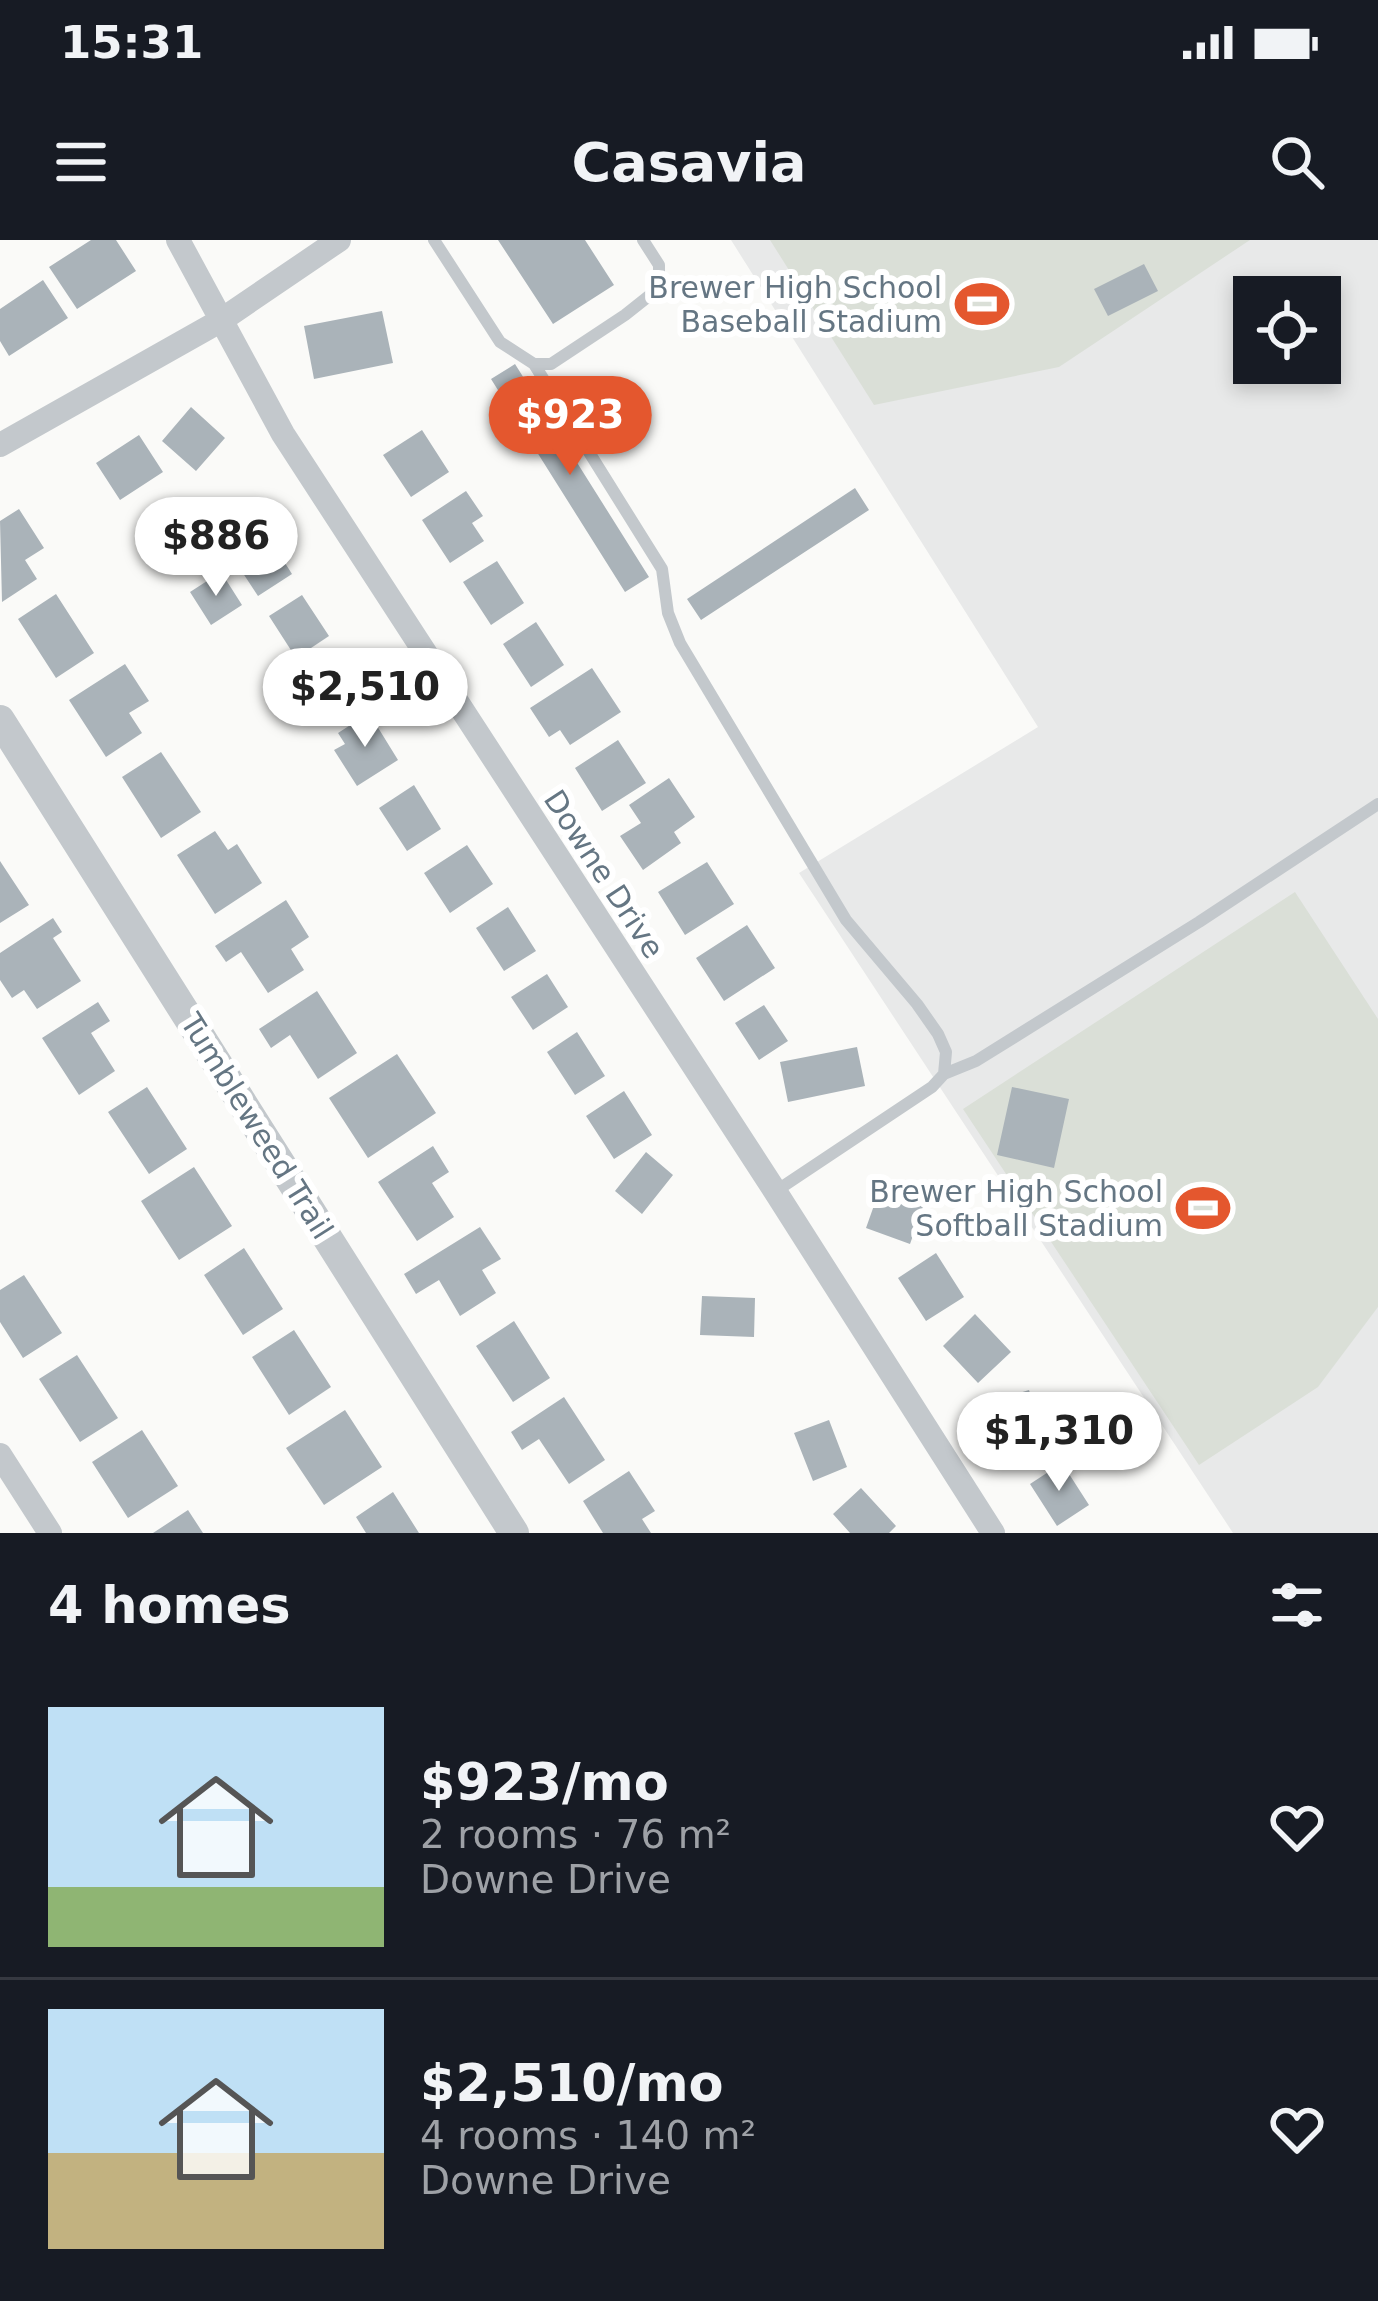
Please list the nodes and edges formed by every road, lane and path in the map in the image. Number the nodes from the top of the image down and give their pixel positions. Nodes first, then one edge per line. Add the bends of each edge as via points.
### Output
1 (178, 240) edge
2 (339, 240) edge
3 (434, 240) edge
4 (643, 240) edge
5 (220, 322) junction
6 (534, 364) junction
7 (0, 445) edge
8 (0, 720) edge
9 (1378, 804) edge
10 (944, 1074) junction
11 (775, 1191) junction
12 (0, 1455) edge
13 (50, 1533) edge
14 (514, 1533) edge
15 (993, 1533) edge

1 - 5 street, Downe Drive
2 - 5 street
3 - 6 lane via 500,342
4 - 6 lane via 659,265 659,288 550,364
5 - 7 street
5 - 11 street, Downe Drive via 283,434
6 - 10 lane via 662,569 680,643 846,920 938,1034
8 - 14 street, Tumbleweed Trail
9 - 10 lane
10 - 11 lane
11 - 15 street, Downe Drive
12 - 13 street

